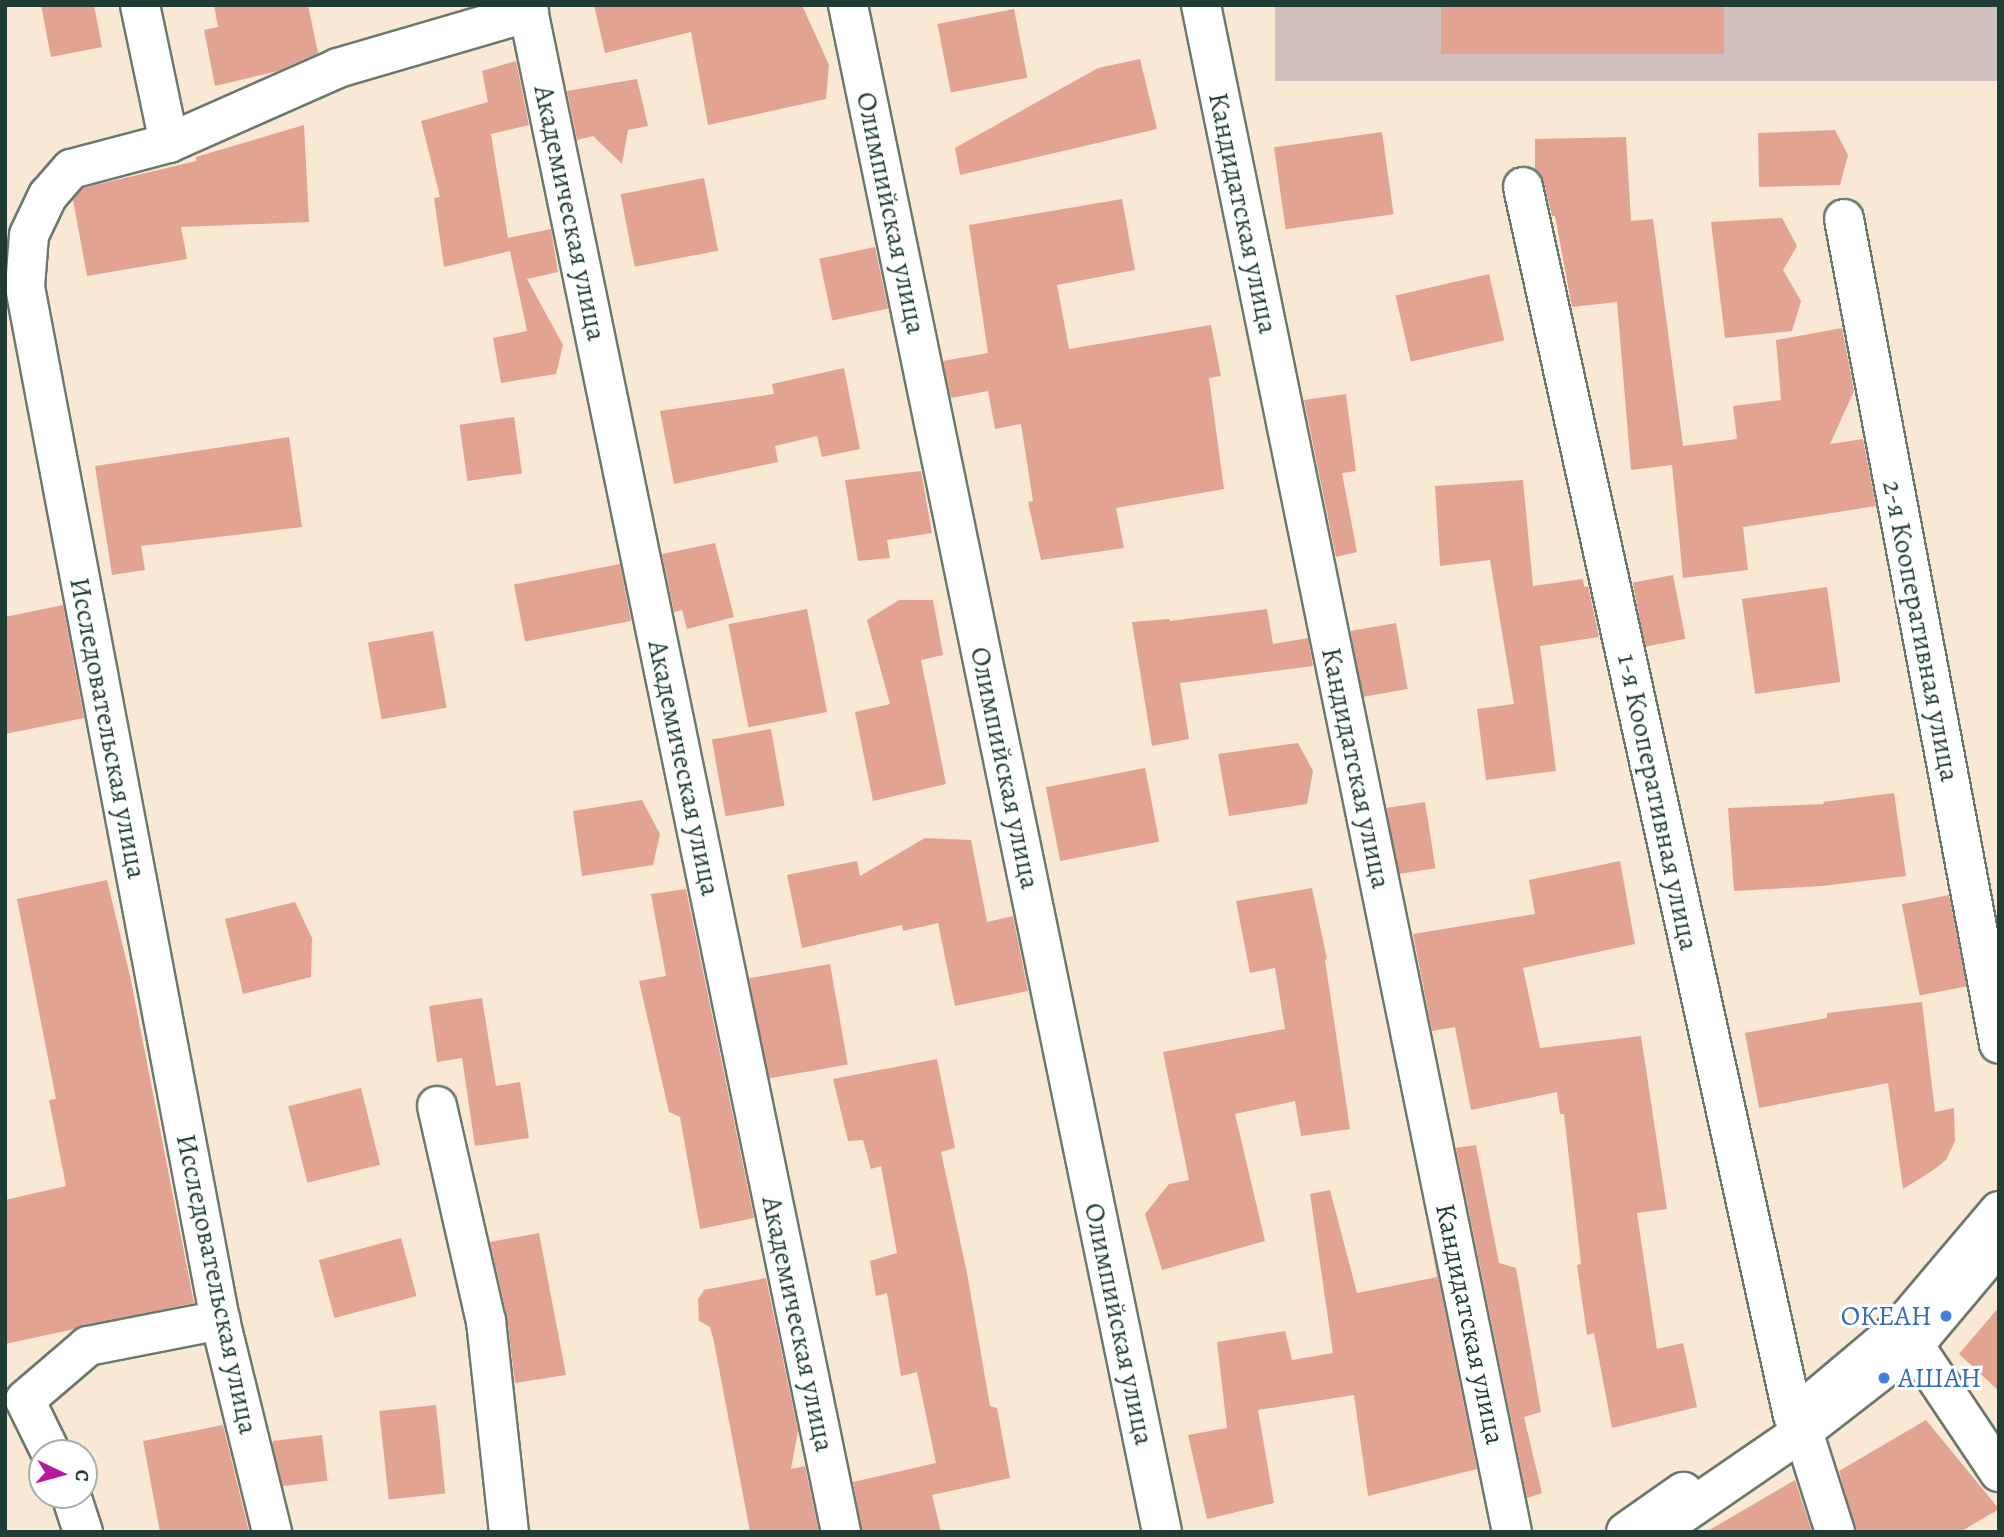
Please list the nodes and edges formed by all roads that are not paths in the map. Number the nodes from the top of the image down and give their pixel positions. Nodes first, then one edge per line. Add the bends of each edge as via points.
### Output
1 (141, 5) edge
2 (848, 5) edge
3 (1201, 5) edge
4 (528, 8) edge
5 (169, 143) junction
6 (1523, 187) dead end
7 (1844, 219) dead end
8 (15, 286) edge
9 (1999, 1044) edge
10 (437, 1105) dead end
11 (1999, 1211) edge
12 (1999, 1244) edge
13 (220, 1320) junction
14 (1914, 1345) junction
15 (1798, 1424) junction
16 (44, 1439) edge
17 (1999, 1472) edge
18 (272, 1532) edge
19 (509, 1532) edge
20 (841, 1532) edge
21 (1162, 1532) edge
22 (1512, 1532) edge
23 (1626, 1532) edge
24 (1656, 1532) edge
25 (1835, 1532) edge

1 - 5 main road
2 - 21 main road, Олимпийская улица
3 - 22 main road, Кандидатская улица
4 - 5 main road, Исследовательская улица via 338,68
4 - 20 main road, Академическая улица
5 - 8 main road, Исследовательская улица via 71,169 48,195 29,235
6 - 15 main road, 1-я Кооперативная улица
7 - 9 main road, 2-я Кооперативная улица
8 - 13 main road, Исследовательская улица
10 - 19 main road via 486,1321
11 - 15 main road via 1901,1327
12 - 14 main road
13 - 16 main road via 88,1346 25,1400
13 - 18 main road, Исследовательская улица
14 - 15 main road
14 - 17 main road
15 - 23 main road
15 - 24 main road
15 - 25 main road, 1-я Кооперативная улица

